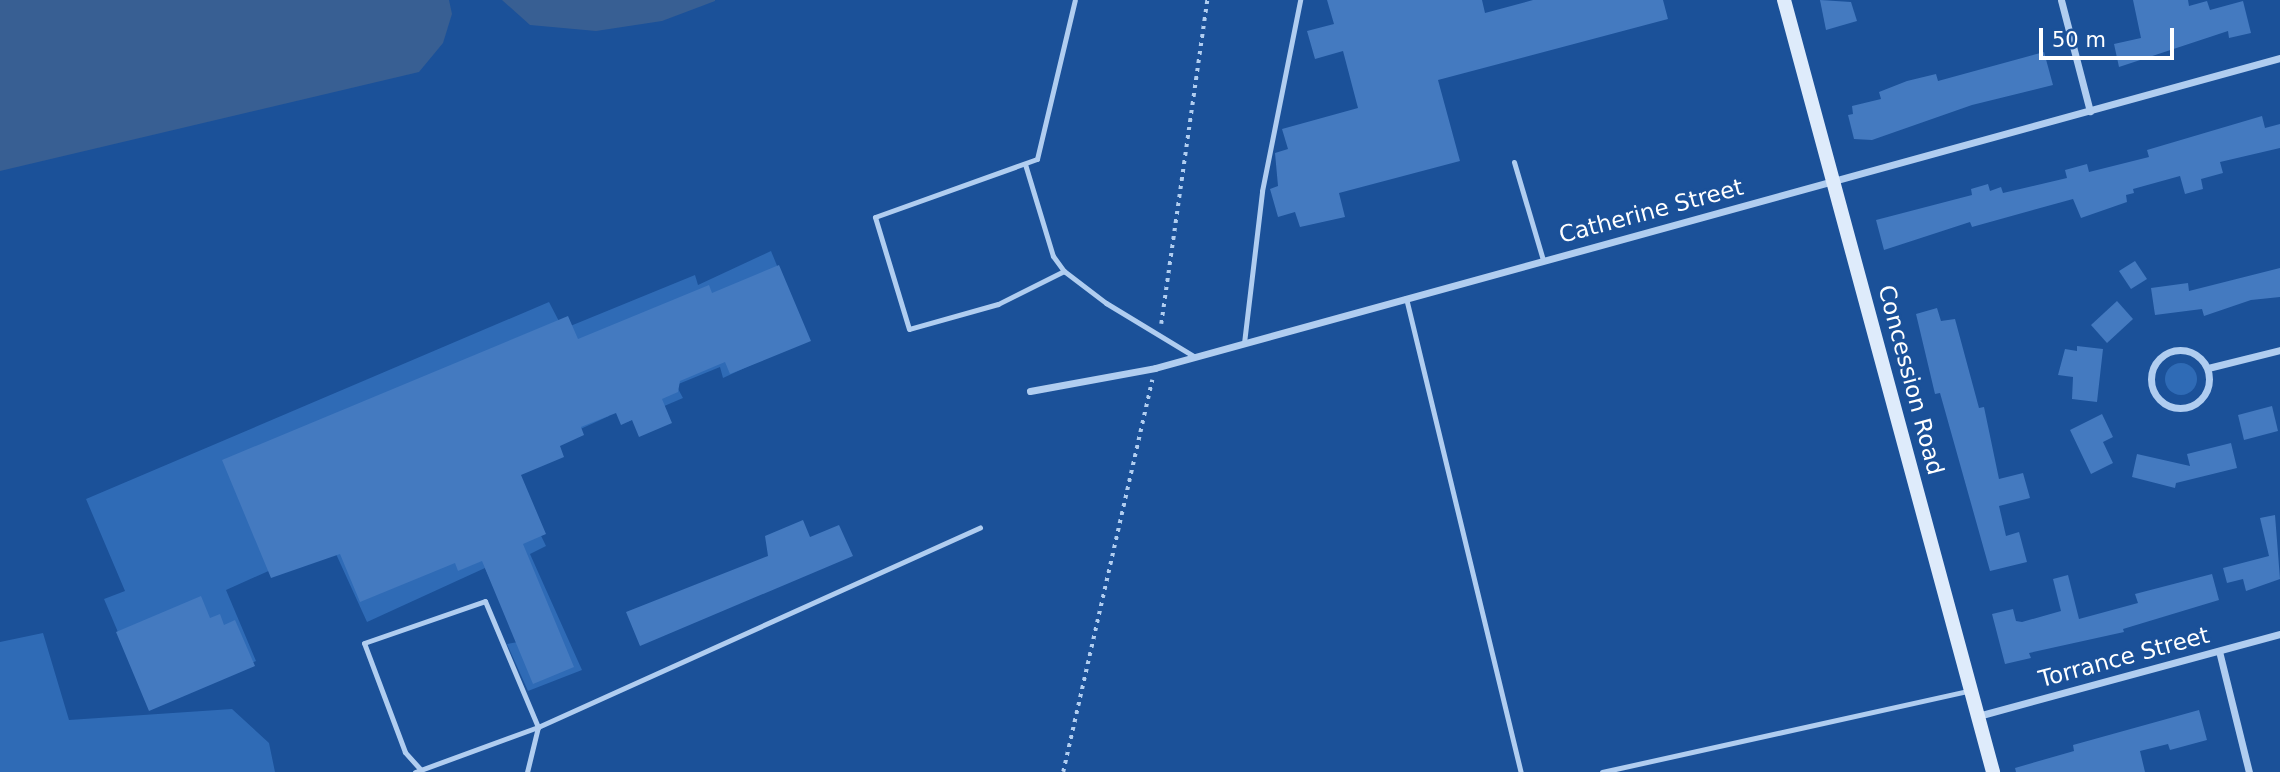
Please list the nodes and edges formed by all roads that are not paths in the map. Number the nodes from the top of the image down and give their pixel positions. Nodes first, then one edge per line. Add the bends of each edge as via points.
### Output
1 (1075, 0) edge
2 (1300, 0) edge
3 (1784, 0) edge
4 (2061, 0) edge
5 (2280, 58) edge
6 (2090, 111) junction
7 (1514, 162) dead end
8 (1025, 164) junction
9 (1834, 181) junction
10 (1543, 260) junction
11 (1065, 271) junction
12 (1406, 298) junction
13 (1244, 343) junction
14 (2280, 350) edge
15 (1195, 357) junction
16 (2208, 368) junction
17 (1030, 391) dead end
18 (981, 527) dead end
19 (2280, 634) edge
20 (2219, 651) junction
21 (1971, 690) junction
22 (1978, 716) junction
23 (538, 727) junction
24 (420, 771) edge
25 (527, 772) edge
26 (1521, 772) edge
27 (1602, 772) edge
28 (1993, 772) edge
29 (2249, 772) edge

1 - 8 lane via 1037,159
2 - 13 lane via 1262,191
3 - 9 street, Concession Road
4 - 6 street
5 - 6 street, Catherine Street
6 - 9 street, Catherine Street
7 - 10 lane
8 - 11 lane via 1053,256
8 - 11 lane via 875,217 909,329 998,304
9 - 10 street, Catherine Street
9 - 21 street, Concession Road
10 - 12 street, Catherine Street
11 - 15 lane
12 - 13 street, Catherine Street
12 - 26 lane
13 - 15 street, Catherine Street
14 - 16 street
15 - 17 street, Catherine Street
16 - 16 street via 2186,350 2167,353 2154,367 2152,387 2163,402 2190,407 2209,387
18 - 23 lane
19 - 20 street, Torrance Street
20 - 22 street, Torrance Street
20 - 29 street
21 - 22 street, Concession Road
21 - 27 lane
22 - 28 street, Concession Road
23 - 24 lane
23 - 24 lane via 485,601 364,643 405,751
23 - 25 lane

